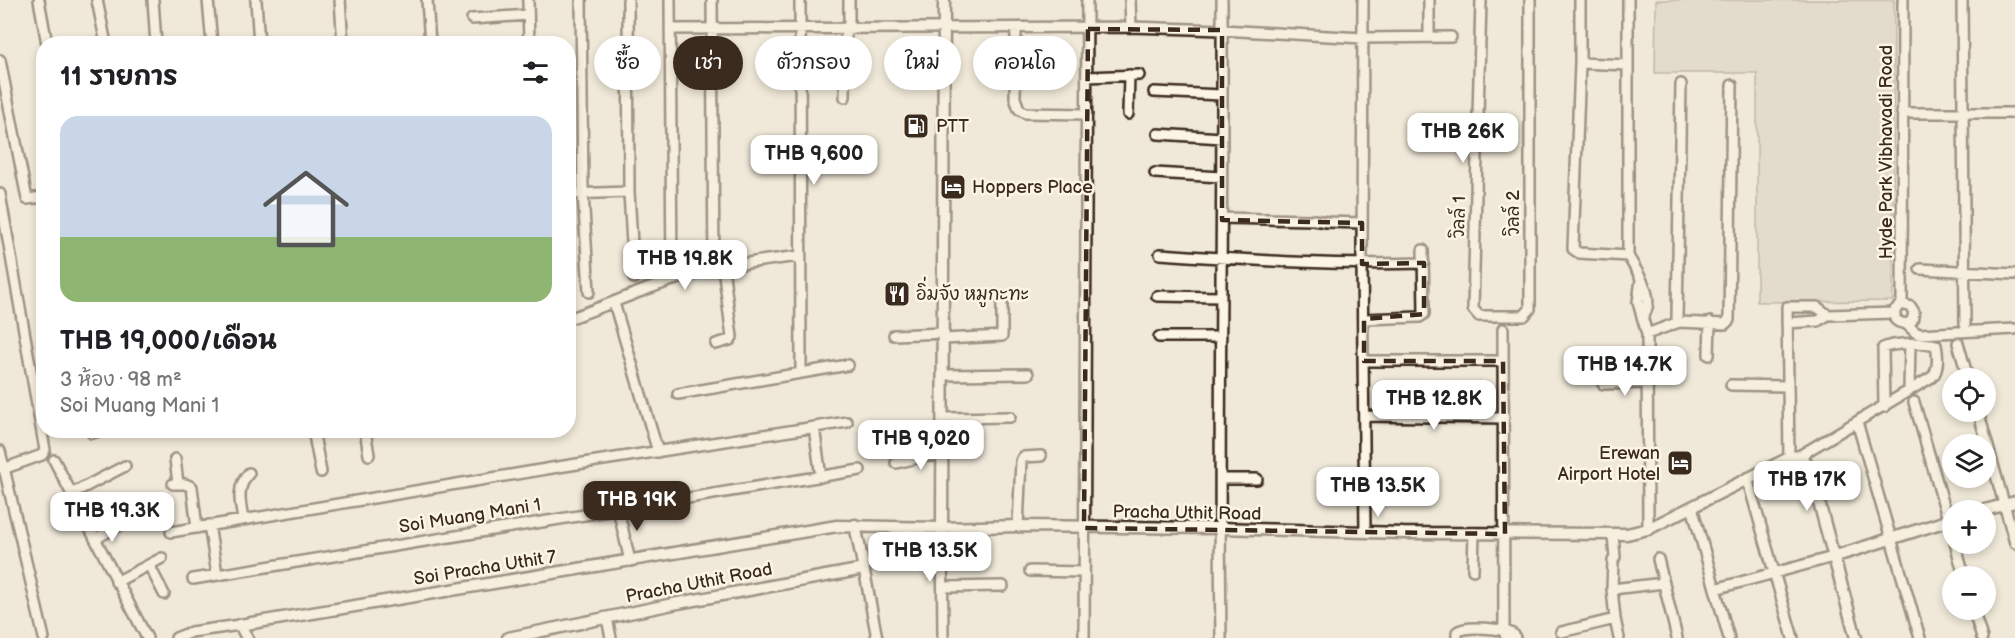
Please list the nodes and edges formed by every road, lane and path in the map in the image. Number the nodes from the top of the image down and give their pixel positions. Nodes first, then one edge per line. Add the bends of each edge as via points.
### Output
1 (39, 0) edge
2 (97, 0) edge
3 (153, 0) edge
4 (208, 0) edge
5 (256, 0) edge
6 (340, 0) edge
7 (427, 0) edge
8 (528, 0) edge
9 (581, 0) edge
10 (628, 0) edge
11 (670, 0) edge
12 (712, 0) edge
13 (800, 0) edge
14 (849, 0) edge
15 (944, 0) edge
16 (1087, 0) edge
17 (1130, 0) edge
18 (1222, 0) edge
19 (1363, 0) edge
20 (1430, 0) edge
21 (1481, 0) edge
22 (1530, 0) edge
23 (1580, 0) edge
24 (1628, 0) edge
25 (1903, 0) edge
26 (1962, 0) edge
27 (528, 15) junction
28 (472, 19) dead end
29 (944, 27) junction
30 (1131, 27) junction
31 (670, 28) junction
32 (712, 28) junction
33 (801, 28) junction
34 (847, 28) junction
35 (1016, 28) junction
36 (1088, 29) junction
37 (1222, 30) junction
38 (46, 36) edge
39 (104, 36) edge
40 (155, 36) edge
41 (211, 36) edge
42 (258, 36) edge
43 (342, 36) edge
44 (429, 36) edge
45 (529, 36) edge
46 (1429, 37) junction
47 (1451, 37) dead end
48 (1363, 38) junction
49 (0, 60) edge
50 (1580, 63) junction
51 (1628, 65) junction
52 (1129, 75) junction
53 (1140, 75) dead end
54 (1088, 76) junction
55 (1681, 84) dead end
56 (1732, 85) dead end
57 (1154, 92) dead end
58 (1222, 95) junction
59 (845, 97) dead end
60 (1902, 113) junction
61 (1963, 113) junction
62 (2015, 113) edge
63 (1087, 114) junction
64 (1128, 114) dead end
65 (1158, 134) dead end
66 (1221, 138) junction
67 (1155, 173) dead end
68 (1221, 177) junction
69 (629, 192) junction
70 (0, 194) edge
71 (576, 194) edge
72 (583, 194) junction
73 (36, 198) edge
74 (1222, 218) junction
75 (1362, 223) junction
76 (1423, 250) dead end
77 (1160, 254) dead end
78 (801, 256) junction
79 (1628, 256) junction
80 (1222, 259) junction
81 (1424, 263) junction
82 (1362, 264) junction
83 (719, 268) junction
84 (1920, 269) dead end
85 (1965, 272) junction
86 (2015, 274) edge
87 (634, 278) dead end
88 (672, 280) junction
89 (589, 292) dead end
90 (1157, 296) dead end
91 (1221, 297) junction
92 (1002, 302) dead end
93 (614, 303) junction
94 (1902, 304) junction
95 (1894, 313) junction
96 (1828, 315) junction
97 (576, 316) edge
98 (1524, 316) joint
99 (1364, 319) junction
100 (1679, 322) junction
101 (1710, 322) junction
102 (1787, 323) junction
103 (1906, 324) junction
104 (1965, 324) dead end
105 (1503, 329) dead end
106 (2015, 329) edge
107 (1647, 334) junction
108 (894, 335) dead end
109 (944, 336) junction
110 (1159, 337) dead end
111 (1221, 337) junction
112 (1958, 343) dead end
113 (716, 344) dead end
114 (1910, 344) junction
115 (1709, 355) dead end
116 (1364, 361) junction
117 (1503, 361) junction
118 (848, 365) dead end
119 (1965, 368) edge
120 (801, 373) junction
121 (1028, 374) dead end
122 (944, 375) junction
123 (1647, 383) junction
124 (1603, 384) dead end
125 (1731, 385) dead end
126 (1787, 386) junction
127 (1909, 390) junction
128 (678, 394) dead end
129 (36, 399) edge
130 (1914, 402) dead end
131 (1884, 407) junction
132 (1364, 416) junction
133 (1010, 417) dead end
134 (944, 418) junction
135 (1504, 418) junction
136 (847, 422) dead end
137 (1857, 422) junction
138 (1982, 422) edge
139 (814, 427) junction
140 (43, 438) edge
141 (315, 438) edge
142 (366, 438) edge
143 (0, 451) edge
144 (658, 452) junction
145 (369, 455) dead end
146 (943, 456) junction
147 (1041, 456) dead end
148 (1794, 457) junction
149 (54, 459) dead end
150 (175, 459) dead end
151 (896, 463) dead end
152 (125, 466) dead end
153 (3, 469) junction
154 (860, 470) dead end
155 (321, 472) dead end
156 (249, 473) dead end
157 (821, 477) junction
158 (1747, 478) junction
159 (1257, 479) dead end
160 (1221, 480) junction
161 (70, 494) junction
162 (1945, 500) edge
163 (2010, 503) edge
164 (1692, 507) junction
165 (618, 509) junction
166 (145, 511) dead end
167 (243, 519) junction
168 (1942, 522) edge
169 (209, 525) junction
170 (855, 525) junction
171 (1018, 526) junction
172 (197, 528) junction
173 (942, 528) junction
174 (1084, 528) junction
175 (1219, 528) junction
176 (1648, 529) junction
177 (171, 532) dead end
178 (1365, 532) junction
179 (1474, 533) junction
180 (1505, 534) junction
181 (95, 539) junction
182 (1613, 539) junction
183 (1891, 539) junction
184 (2015, 543) edge
185 (1833, 557) junction
186 (162, 558) dead end
187 (1658, 559) dead end
188 (630, 561) junction
189 (149, 565) junction
190 (864, 569) junction
191 (1473, 570) dead end
192 (1030, 571) dead end
193 (1084, 572) junction
194 (1775, 573) junction
195 (217, 574) junction
196 (193, 579) dead end
197 (116, 582) junction
198 (1664, 583) junction
199 (1003, 586) dead end
200 (944, 587) junction
201 (1612, 589) junction
202 (1715, 589) junction
203 (164, 594) dead end
204 (607, 618) junction
205 (1615, 619) junction
206 (1977, 620) edge
207 (240, 625) junction
208 (1561, 632) dead end
209 (1505, 634) edge
210 (45, 638) edge
211 (147, 638) edge
212 (176, 638) edge
213 (247, 638) edge
214 (508, 638) edge
215 (611, 638) edge
216 (878, 638) edge
217 (943, 638) edge
218 (1084, 638) edge
219 (1221, 638) edge
220 (1457, 638) edge
221 (1515, 638) edge
222 (1619, 638) edge
223 (1677, 638) edge
224 (1729, 638) edge
225 (1793, 638) edge
226 (1856, 638) edge
227 (1920, 638) edge
228 (1982, 638) edge

1 - 38 street
2 - 39 street
3 - 40 street
4 - 41 street
5 - 42 street
6 - 43 street
7 - 44 street
8 - 27 street
9 - 72 street
10 - 69 street
11 - 31 street
12 - 32 street
13 - 33 street
14 - 34 street
15 - 29 street
16 - 36 street
17 - 30 street
18 - 37 street
19 - 48 street
20 - 46 street
21 - 98 street, วิลล์ 1 via 1473,309 1479,316
22 - 98 street, วิลล์ 2 via 1530,309
23 - 50 street
24 - 51 street
25 - 60 street, Hyde Park Vibhavadi Road
26 - 61 street
27 - 28 street
27 - 45 street
29 - 34 street
29 - 35 street
29 - 109 street
30 - 36 street
30 - 37 street
31 - 32 street
31 - 88 street
32 - 33 street
32 - 83 street
33 - 34 street
33 - 78 street
34 - 59 street
35 - 36 street
35 - 63 street via 1015,98 1020,109 1025,113
36 - 54 street
37 - 48 street
37 - 58 street
46 - 47 street
46 - 48 street
48 - 75 street
49 - 73 street via 27,199
50 - 51 street
50 - 79 street via 1572,249 1579,253
51 - 79 street
52 - 53 street
52 - 54 street
52 - 64 street
54 - 63 street
55 - 100 street
56 - 101 street via 1730,321
57 - 58 street
58 - 66 street
60 - 61 street
60 - 94 street, Hyde Park Vibhavadi Road
61 - 62 street
61 - 85 street
63 - 174 street
65 - 66 street
66 - 68 street
67 - 68 street
68 - 74 street
69 - 72 street
69 - 87 street
70 - 129 street
71 - 72 street
72 - 89 street
74 - 75 street
74 - 80 street
75 - 82 street
76 - 81 street
77 - 80 street
78 - 83 street
78 - 120 street
79 - 107 street via 1645,285 1647,311 1643,316
80 - 82 street
80 - 91 street
81 - 82 street
81 - 99 street via 1424,314
82 - 99 street
83 - 88 street
83 - 113 street via 732,337
84 - 85 street
85 - 86 street
85 - 104 street
88 - 93 street
90 - 91 street
91 - 111 street
92 - 109 street via 1002,336
93 - 97 street
93 - 144 street
94 - 95 street
94 - 103 street, Hyde Park Vibhavadi Road via 1914,312 1912,321
95 - 96 street
95 - 103 street via 1897,322
96 - 102 street via 1818,321
96 - 102 street via 1817,307 1787,307
99 - 116 street
100 - 101 street
100 - 107 street
101 - 115 street
102 - 126 street
103 - 106 street via 1920,334
105 - 117 street
107 - 123 street
108 - 109 street
109 - 122 street
110 - 111 street
111 - 160 street
112 - 119 street
114 - 127 street
114 - 127 street via 1932,344 1937,349 1935,374
114 - 131 street via 1883,348
116 - 117 street
116 - 132 street
117 - 135 street
118 - 120 street
120 - 128 street
121 - 122 street
122 - 134 street
123 - 124 street
123 - 176 street
125 - 126 street
126 - 148 street
127 - 131 street
130 - 162 street
131 - 137 street
132 - 135 street
132 - 178 street
133 - 134 street
134 - 146 street
135 - 180 street
136 - 139 street
137 - 148 street
137 - 183 street
138 - 163 street
139 - 144 street
139 - 157 street
140 - 153 street via 42,455
141 - 155 street
142 - 145 street
143 - 153 street
144 - 167 street
146 - 151 street
146 - 173 street
147 - 171 street via 1021,461
148 - 158 street, Pracha Uthit Road
148 - 185 street via 1806,462 1812,477
149 - 161 street
150 - 172 street via 176,484 192,487
152 - 161 street
153 - 210 street
154 - 157 street, Soi Muang Mani 1
156 - 167 street via 241,486
157 - 165 street, Soi Muang Mani 1
158 - 164 street, Pracha Uthit Road
158 - 194 street
159 - 160 street
160 - 175 street
161 - 181 street
163 - 184 street
164 - 176 street, Pracha Uthit Road
164 - 202 street
165 - 188 street
165 - 195 street, Soi Muang Mani 1
166 - 181 street
167 - 169 street
168 - 183 street
169 - 172 street
169 - 195 street
170 - 173 street, Pracha Uthit Road
170 - 188 street, Soi Pracha Uthit 7
170 - 190 street
171 - 173 street, Pracha Uthit Road
171 - 174 street, Pracha Uthit Road
172 - 177 street
173 - 200 street
174 - 175 street, Pracha Uthit Road
174 - 193 street
175 - 178 street, Pracha Uthit Road
175 - 219 street
176 - 182 street, Pracha Uthit Road
178 - 179 street, Pracha Uthit Road
179 - 180 street, Pracha Uthit Road
179 - 191 street
180 - 182 street, Pracha Uthit Road
180 - 209 street
181 - 197 street
182 - 201 street
183 - 185 street
183 - 227 street
185 - 194 street
185 - 226 street
186 - 189 street
187 - 198 street
188 - 207 street, Soi Pracha Uthit 7
189 - 197 street
189 - 203 street
190 - 204 street, Pracha Uthit Road
190 - 216 street
192 - 193 street
193 - 218 street
194 - 202 street
194 - 225 street
195 - 196 street, Soi Muang Mani 1
197 - 211 street
198 - 201 street
198 - 223 street
199 - 200 street
200 - 217 street
201 - 205 street
202 - 224 street
204 - 214 street, Pracha Uthit Road
204 - 215 street
205 - 208 street
205 - 222 street
206 - 228 street
207 - 212 street
207 - 213 street
209 - 220 street via 1463,628 1457,632
209 - 221 street via 1514,634

